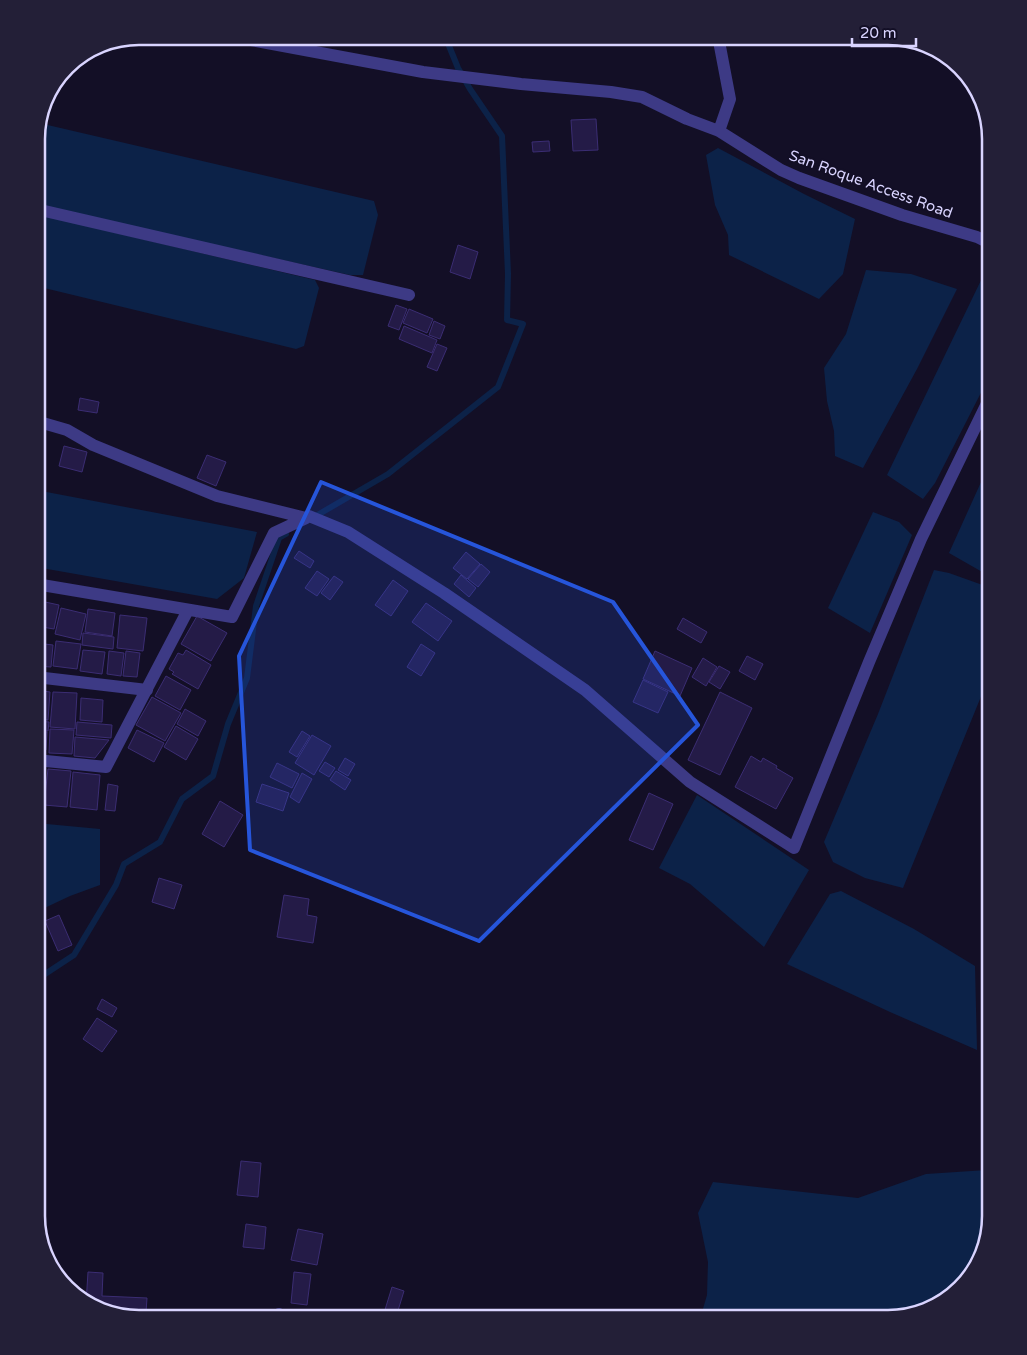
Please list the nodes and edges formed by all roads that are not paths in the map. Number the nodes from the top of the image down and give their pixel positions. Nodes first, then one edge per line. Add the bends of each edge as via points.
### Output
1 (278, 45) edge
2 (720, 45) edge
3 (719, 131) junction
4 (45, 211) edge
5 (982, 240) edge
6 (409, 295) dead end
7 (982, 414) edge
8 (45, 424) edge
9 (306, 518) junction
10 (45, 586) edge
11 (188, 610) junction
12 (45, 678) edge
13 (147, 690) junction
14 (45, 761) edge

1 - 3 street, San Roque Access Road via 423,72 642,97
2 - 3 street via 730,99
3 - 5 street, San Roque Access Road via 799,178
4 - 6 street
7 - 9 street via 921,540 794,848 690,782 585,690 444,593 348,532 309,516
8 - 9 street via 67,430 93,445 217,496
9 - 11 street via 274,533 232,617
10 - 11 street
11 - 13 street
12 - 13 street
13 - 14 street via 106,767

